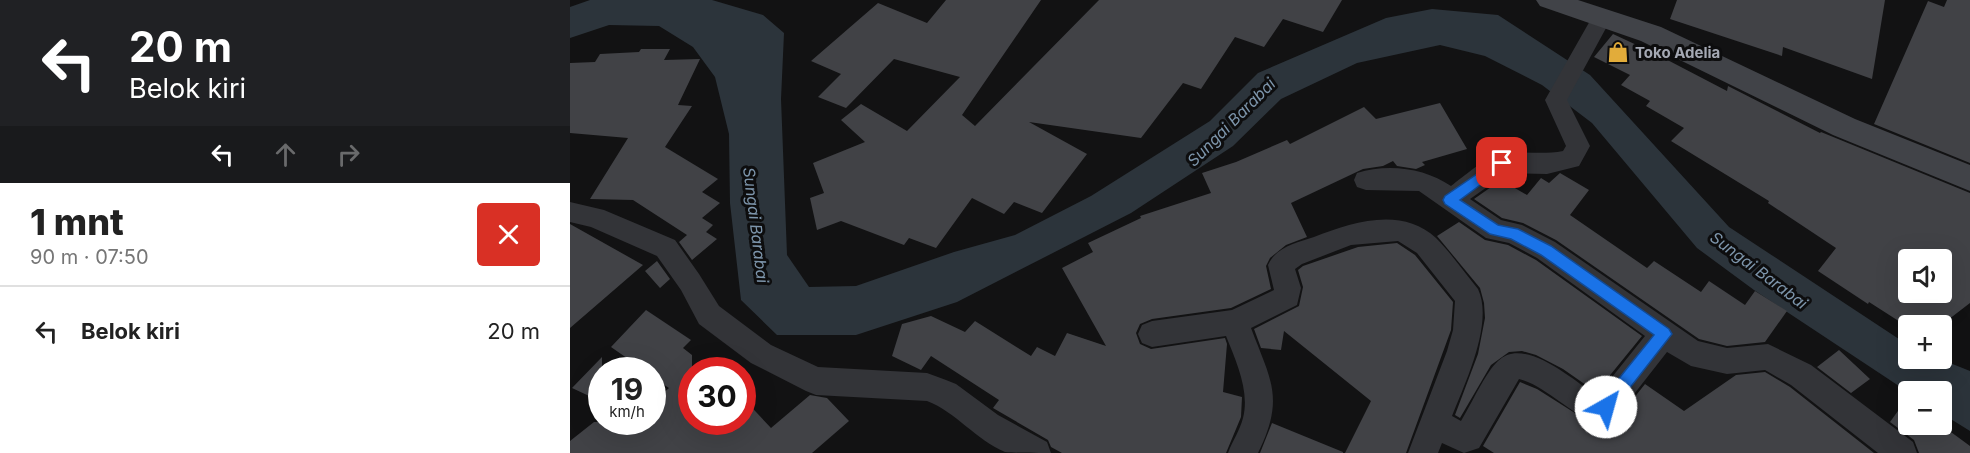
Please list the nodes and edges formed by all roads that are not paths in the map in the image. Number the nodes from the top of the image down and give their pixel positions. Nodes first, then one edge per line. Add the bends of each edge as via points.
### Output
1 (1550, 0) edge
2 (1602, 17) junction
3 (1970, 178) edge
4 (1366, 180) dead end
5 (1450, 200) junction
6 (570, 212) edge
7 (1235, 322) junction
8 (1152, 334) dead end
9 (1664, 334) junction
10 (1434, 423) junction
11 (1884, 448) edge
12 (1036, 453) edge
13 (1243, 453) edge
14 (1423, 453) edge

1 - 2 main road
2 - 3 main road via 1651,34 1844,127
2 - 5 street via 1556,100 1578,146 1571,159 1547,164 1502,163
4 - 5 street via 1413,179 1427,183
5 - 9 street via 1495,230 1513,233 1546,250
6 - 12 street via 595,217 666,248 709,315 761,354 816,381 927,387 946,394 987,425
7 - 8 street
7 - 10 street via 1287,297 1281,265 1293,256 1350,234 1401,230 1426,245 1470,304 1469,320
7 - 13 street via 1259,399 1257,421
9 - 10 street via 1606,407 1598,411 1537,372 1520,366 1507,371 1468,437
9 - 11 street via 1691,353 1727,361 1768,357 1801,375
10 - 14 street

